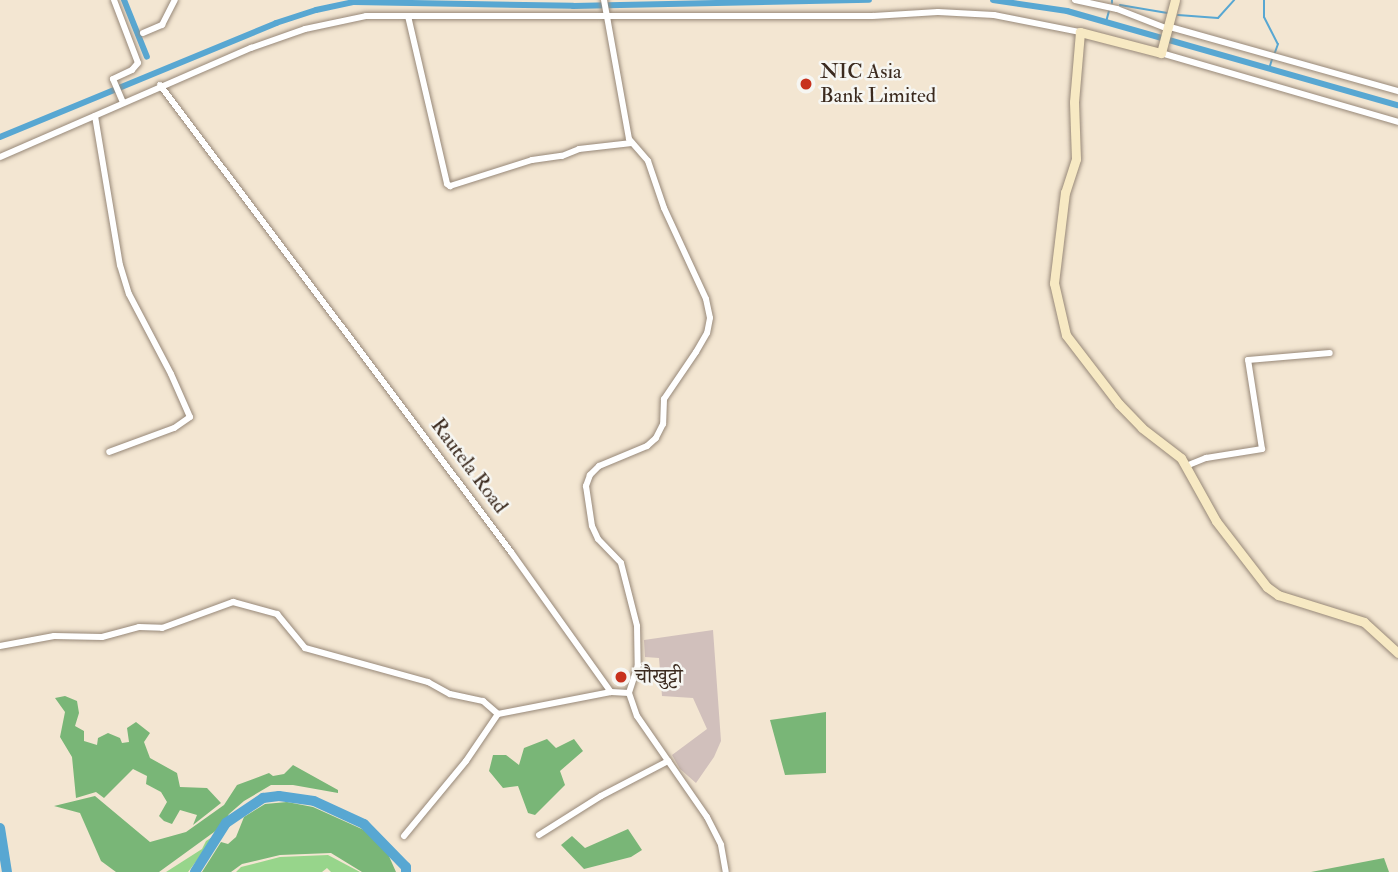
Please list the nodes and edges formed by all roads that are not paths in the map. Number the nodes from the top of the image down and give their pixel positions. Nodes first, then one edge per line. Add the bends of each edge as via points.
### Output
1 (114, 0) edge
2 (175, 0) edge
3 (604, 0) edge
4 (1075, 0) edge
5 (1119, 0) edge
6 (1175, 0) edge
7 (1117, 9) junction
8 (408, 16) junction
9 (609, 18) junction
10 (1168, 30) junction
11 (1080, 32) junction
12 (143, 33) dead end
13 (1162, 49) junction
14 (160, 85) junction
15 (1398, 91) edge
16 (121, 101) junction
17 (95, 116) junction
18 (1398, 122) edge
19 (632, 143) junction
20 (0, 157) edge
21 (1330, 353) dead end
22 (108, 452) dead end
23 (1186, 466) junction
24 (0, 646) edge
25 (1398, 653) edge
26 (611, 692) junction
27 (629, 694) junction
28 (498, 714) junction
29 (668, 761) junction
30 (539, 835) dead end
31 (404, 836) dead end
32 (726, 872) edge

1 - 16 street via 138,63 132,71 113,79
2 - 12 street via 162,25
3 - 9 street
4 - 7 street
5 - 7 street
6 - 10 street
7 - 10 street
8 - 9 street
8 - 14 street via 366,16 304,29
8 - 19 street via 450,186 532,160
9 - 11 street via 938,12 994,15
9 - 19 street
10 - 13 street
10 - 15 street
11 - 13 street
11 - 23 street via 1074,102 1076,159 1065,192 1054,283 1066,335 1119,404
13 - 18 street
14 - 16 street
14 - 26 street, Rautela Road
16 - 17 street
17 - 20 street
17 - 22 street via 129,294 190,417 174,428
19 - 27 street via 648,161 710,318 707,333 664,399 663,424 656,438 599,466 586,486 592,526 621,563 637,626 638,665
21 - 23 street via 1248,360 1262,449
23 - 25 street via 1216,522 1267,587 1278,595 1364,622
24 - 28 street via 54,636 102,637 139,627 162,628 233,602 277,614 305,648 428,682 450,694 483,701
26 - 27 street
26 - 28 street
27 - 29 street via 637,716
28 - 31 street
29 - 30 street
29 - 32 street via 707,817 721,845

